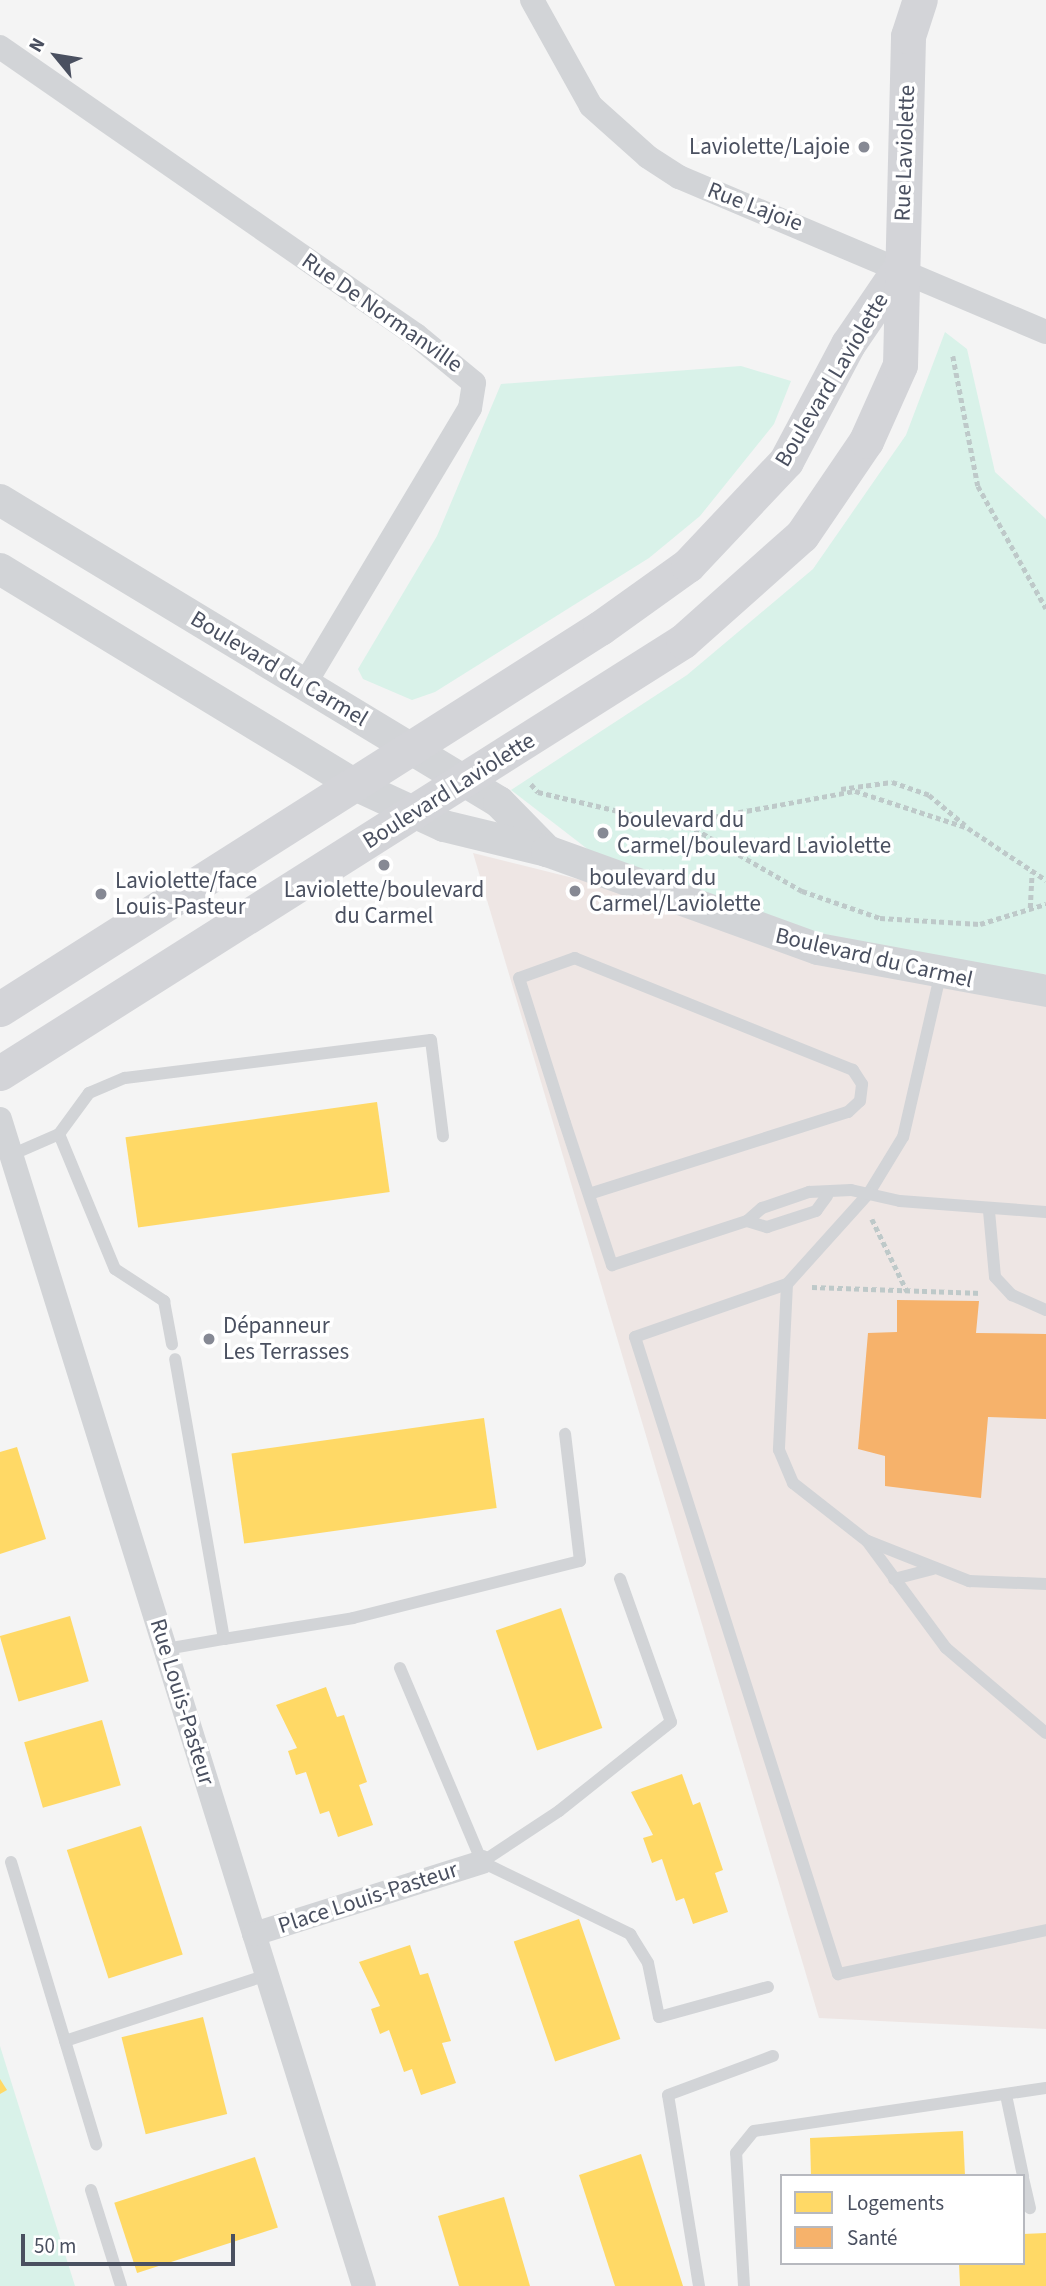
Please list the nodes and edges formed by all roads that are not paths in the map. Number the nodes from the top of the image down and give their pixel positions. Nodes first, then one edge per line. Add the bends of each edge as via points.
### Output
1 (532, 0) edge
2 (895, 0) edge
3 (920, 0) edge
4 (908, 36) junction
5 (0, 47) edge
6 (899, 269) junction
7 (1046, 332) edge
8 (0, 500) edge
9 (0, 569) edge
10 (304, 685) junction
11 (411, 748) junction
12 (461, 780) junction
13 (354, 784) junction
14 (413, 814) junction
15 (547, 851) junction
16 (940, 976) junction
17 (1046, 991) edge
18 (0, 1009) edge
19 (0, 1073) edge
20 (0, 1119) edge
21 (59, 1134) junction
22 (443, 1136) dead end
23 (11, 1155) junction
24 (869, 1193) junction
25 (589, 1194) junction
26 (827, 1196) junction
27 (989, 1210) junction
28 (1046, 1212) edge
29 (747, 1222) junction
30 (787, 1284) junction
31 (1046, 1310) edge
32 (172, 1344) dead end
33 (175, 1359) dead end
34 (565, 1434) dead end
35 (867, 1541) junction
36 (933, 1569) junction
37 (894, 1578) junction
38 (620, 1579) dead end
39 (1046, 1584) edge
40 (224, 1639) junction
41 (166, 1649) junction
42 (400, 1668) dead end
43 (1046, 1733) edge
44 (11, 1862) dead end
45 (482, 1862) junction
46 (1046, 1930) edge
47 (254, 1934) junction
48 (267, 1975) junction
49 (768, 1987) dead end
50 (65, 2041) junction
51 (773, 2056) dead end
52 (1046, 2088) edge
53 (1006, 2095) junction
54 (96, 2144) dead end
55 (1022, 2174) edge
56 (1025, 2186) edge
57 (91, 2190) dead end
58 (1030, 2207) dead end
59 (121, 2286) edge
60 (364, 2286) edge
61 (699, 2286) edge
62 (744, 2286) edge

1 - 6 street, Rue Lajoie via 578,88 626,141 679,177
2 - 4 main road, Rue Laviolette
3 - 4 main road, Rue Laviolette
4 - 6 main road, Rue Laviolette
5 - 10 street, Rue De Normanville via 416,335 474,383 470,408
6 - 7 street, Rue Lajoie
6 - 11 main road, Boulevard Laviolette via 848,344 786,461 720,537 600,628
6 - 12 main road, Boulevard Laviolette via 898,373 866,441 802,534 683,641
8 - 10 street, Boulevard du Carmel
9 - 13 street, Boulevard du Carmel
10 - 11 street, Boulevard du Carmel
11 - 12 street, Boulevard du Carmel
11 - 13 main road, Boulevard Laviolette
12 - 14 main road, Boulevard Laviolette
12 - 15 street, Boulevard du Carmel via 499,802
13 - 14 street, Boulevard du Carmel
13 - 18 main road, Boulevard Laviolette
14 - 15 street, Boulevard du Carmel via 470,836
14 - 19 main road, Boulevard Laviolette
15 - 16 street, Boulevard du Carmel via 788,939
16 - 17 street, Boulevard du Carmel
16 - 24 lane via 909,1121
20 - 23 street, Rue Louis-Pasteur
21 - 22 lane via 89,1093 125,1078 431,1040
21 - 23 lane
21 - 32 lane via 115,1269 163,1301
23 - 41 street, Rue Louis-Pasteur
24 - 26 lane
24 - 27 lane
24 - 30 lane
25 - 25 lane via 848,1112 860,1101 862,1084 853,1070 575,958 519,978
25 - 29 lane via 612,1265
26 - 29 lane via 809,1192 762,1208
26 - 29 lane via 816,1211 767,1227
27 - 28 lane
27 - 31 lane via 990,1262 1000,1284
30 - 35 lane via 781,1462 802,1493
30 - 46 lane via 635,1336 838,1974
33 - 40 lane
34 - 40 lane via 580,1561 353,1618
35 - 36 lane
35 - 37 lane
36 - 37 lane
36 - 39 lane via 969,1581
37 - 43 lane via 946,1648
38 - 45 lane via 671,1722 559,1811
40 - 41 lane
41 - 47 street, Rue Louis-Pasteur
42 - 45 lane
44 - 50 lane
45 - 47 street, Place Louis-Pasteur
45 - 49 lane via 630,1934 648,1963 659,2017
47 - 48 street, Rue Louis-Pasteur
48 - 50 lane
48 - 60 street, Rue Louis-Pasteur
50 - 54 lane
51 - 61 lane via 668,2095
52 - 53 lane
53 - 55 lane
53 - 62 lane via 754,2130 736,2153
56 - 58 lane
57 - 59 lane

